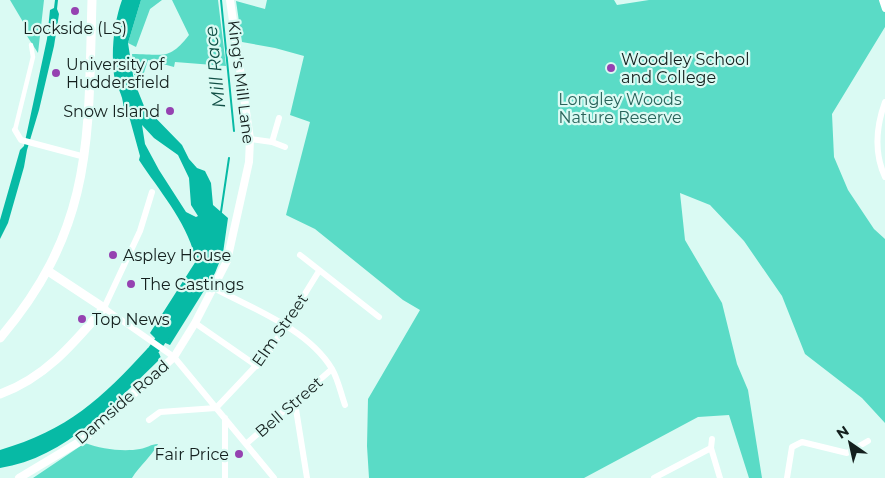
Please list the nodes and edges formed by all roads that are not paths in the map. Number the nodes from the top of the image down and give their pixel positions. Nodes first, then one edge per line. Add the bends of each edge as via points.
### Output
1 (92, 0) edge
2 (230, 0) edge
3 (882, 0) edge
4 (885, 8) edge
5 (31, 45) dead end
6 (885, 102) edge
7 (280, 118) dead end
8 (15, 130) joint
9 (250, 139) junction
10 (272, 142) junction
11 (285, 147) dead end
12 (85, 157) junction
13 (885, 177) edge
14 (152, 192) dead end
15 (300, 255) dead end
16 (48, 271) junction
17 (320, 271) junction
18 (214, 288) junction
19 (104, 308) junction
20 (379, 317) dead end
21 (195, 323) junction
22 (286, 327) junction
23 (0, 338) edge
24 (173, 356) junction
25 (257, 366) junction
26 (332, 369) junction
27 (0, 394) edge
28 (295, 403) junction
29 (346, 405) dead end
30 (216, 408) junction
31 (225, 418) junction
32 (149, 420) dead end
33 (712, 439) dead end
34 (868, 440) dead end
35 (246, 444) junction
36 (711, 448) junction
37 (19, 478) edge
38 (225, 478) edge
39 (274, 478) edge
40 (307, 478) edge
41 (654, 478) edge
42 (720, 478) edge
43 (788, 478) edge

1 - 12 main road via 89,124
2 - 9 street, King's Mill Lane
3 - 4 street
5 - 8 street via 33,57
6 - 13 street via 877,139 879,161
7 - 10 street
8 - 12 street via 21,140
9 - 10 street
9 - 18 street, King's Mill Lane via 250,162 228,261
10 - 11 street
12 - 16 main road via 71,217
14 - 19 street via 140,231
15 - 17 street
16 - 19 main road
16 - 23 main road
17 - 20 street
17 - 22 street, Elm Street
18 - 21 street, King's Mill Lane
18 - 22 street
19 - 24 street
19 - 27 main road via 68,350 43,370
21 - 24 street, King's Mill Lane
21 - 25 street
22 - 25 street, Elm Street
22 - 26 street via 313,346
24 - 30 street
24 - 37 street, Damside Road via 84,439
25 - 30 street, Elm Street
26 - 28 street, Bell Street
26 - 29 street
28 - 35 street, Bell Street
28 - 40 street
30 - 31 street
30 - 32 street via 160,412
31 - 35 street
31 - 38 street
33 - 36 street
34 - 43 street via 847,453 802,442 792,447
35 - 39 street
36 - 41 street
36 - 42 street

